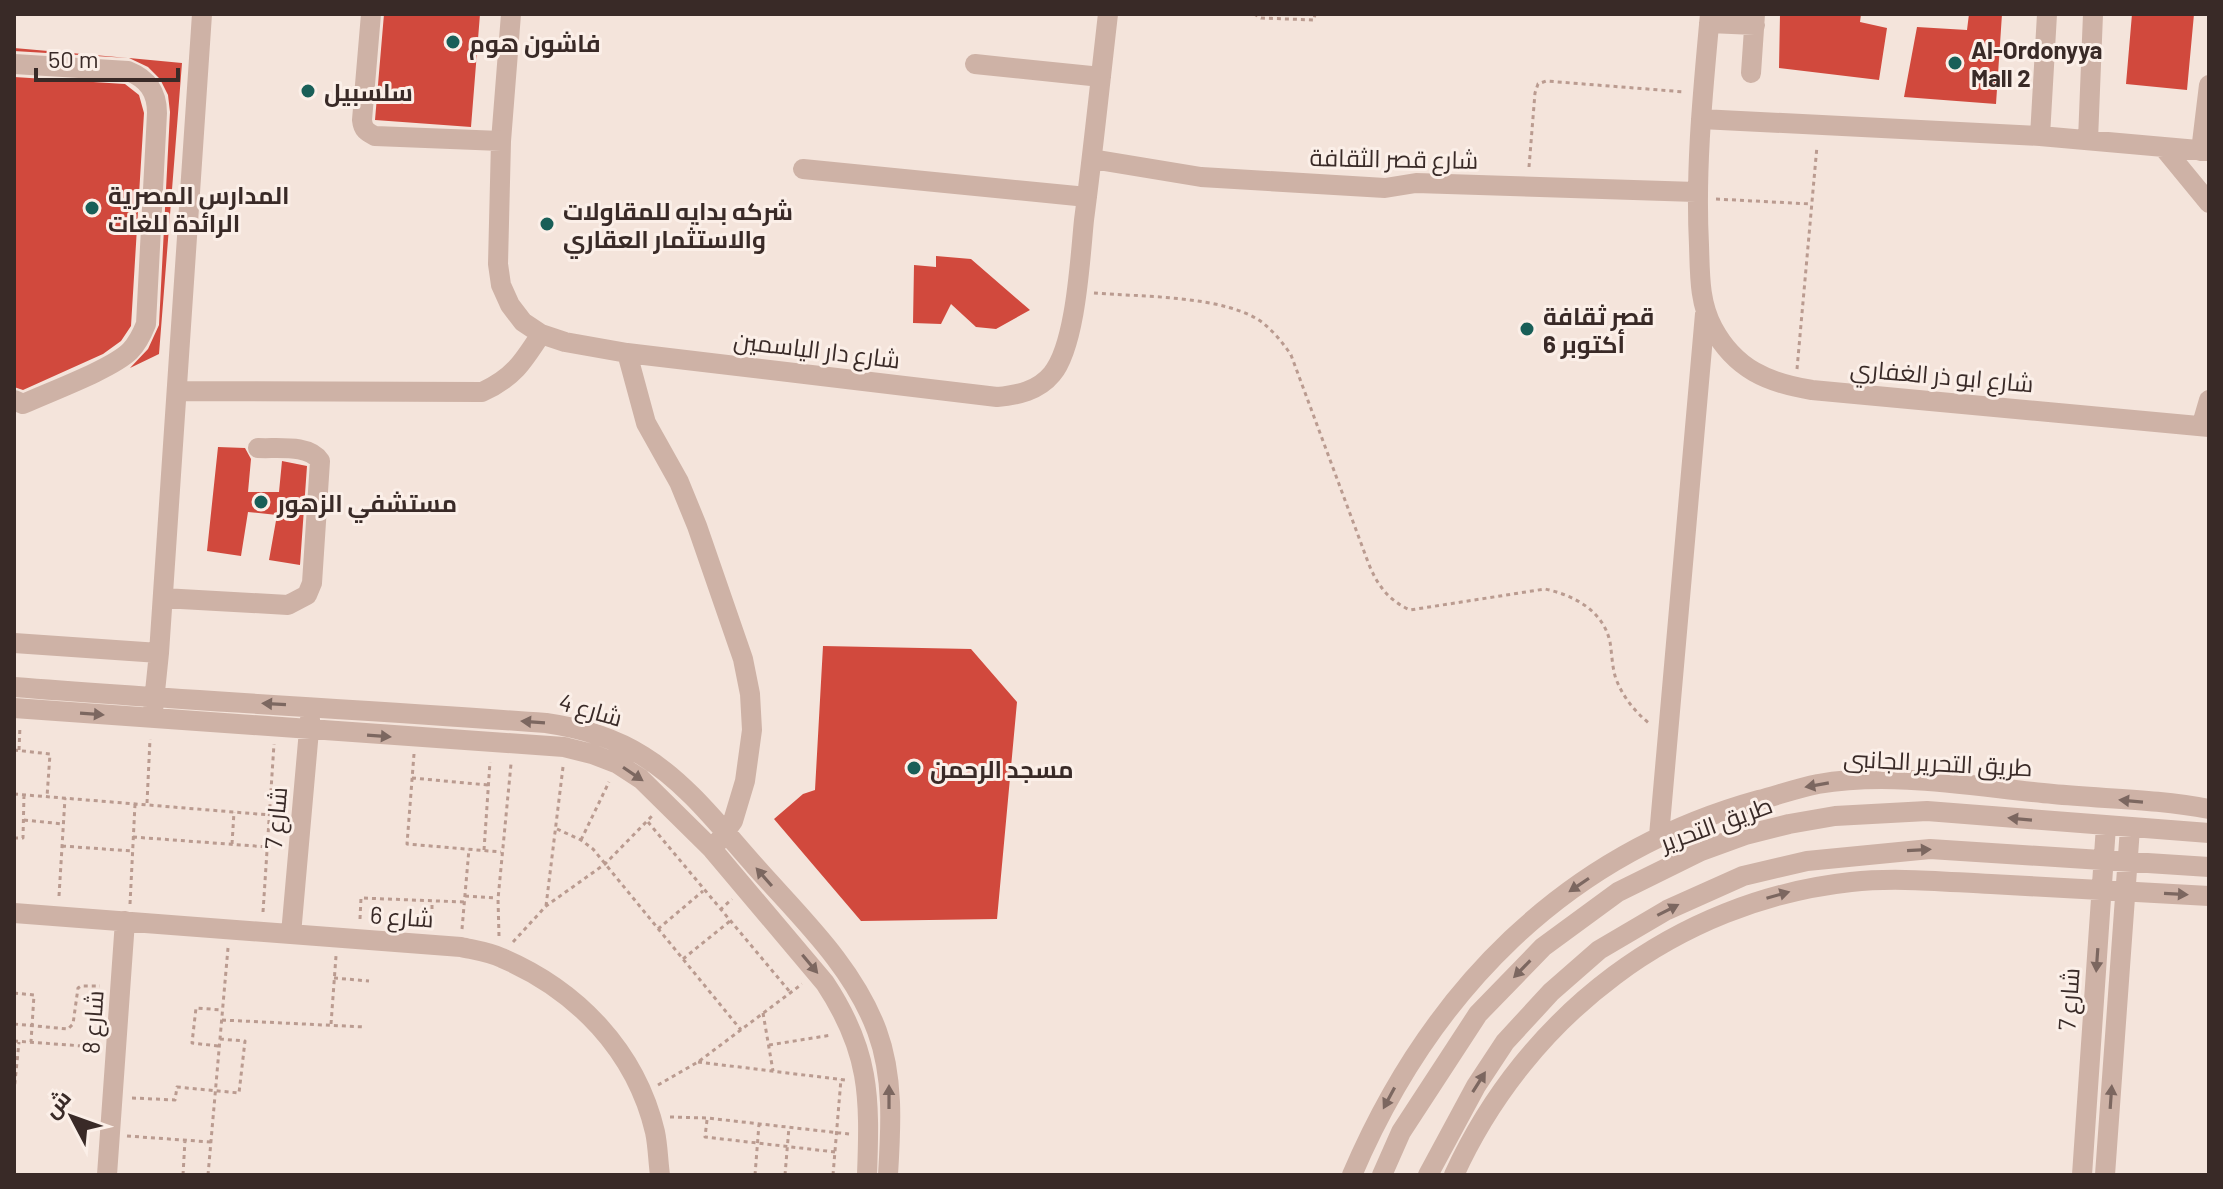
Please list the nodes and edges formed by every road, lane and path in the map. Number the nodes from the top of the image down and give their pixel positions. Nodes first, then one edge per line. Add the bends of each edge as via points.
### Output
1 (202, 14) edge
2 (371, 14) edge
3 (511, 14) edge
4 (1108, 14) edge
5 (1254, 14) edge
6 (1315, 14) edge
7 (2047, 14) edge
8 (2093, 14) edge
9 (1710, 18) edge
10 (1755, 19) edge
11 (14, 64) edge
12 (975, 64) dead end
13 (1751, 73) dead end
14 (1101, 77) junction
15 (2209, 85) edge
16 (1703, 93) junction
17 (1701, 119) junction
18 (1819, 126) junction
19 (2040, 136) junction
20 (2088, 140) junction
21 (501, 141) junction
22 (2163, 147) junction
23 (2205, 151) edge
24 (1092, 159) junction
25 (803, 169) dead end
26 (1528, 187) junction
27 (1696, 195) junction
28 (1087, 197) junction
29 (2209, 203) edge
30 (1811, 204) junction
31 (1076, 291) junction
32 (1705, 310) junction
33 (541, 334) junction
34 (627, 353) junction
35 (1796, 387) junction
36 (177, 391) junction
37 (14, 400) edge
38 (2209, 400) edge
39 (2206, 426) edge
40 (258, 448) dead end
41 (163, 598) junction
42 (14, 643) edge
43 (159, 653) junction
44 (14, 687) edge
45 (311, 706) junction
46 (14, 708) edge
47 (153, 709) junction
48 (275, 728) junction
49 (309, 731) junction
50 (415, 738) junction
51 (1668, 740) junction
52 (491, 743) junction
53 (512, 744) junction
54 (564, 747) junction
55 (14, 750) edge
56 (618, 764) junction
57 (412, 778) junction
58 (488, 785) junction
59 (14, 794) edge
60 (24, 794) junction
61 (47, 797) junction
62 (65, 798) junction
63 (662, 798) junction
64 (135, 804) junction
65 (147, 805) junction
66 (2209, 809) edge
67 (234, 812) junction
68 (270, 815) junction
69 (24, 820) junction
70 (648, 822) junction
71 (63, 824) junction
72 (2106, 826) junction
73 (2130, 828) junction
74 (557, 829) junction
75 (2209, 833) edge
76 (1659, 836) junction
77 (133, 837) junction
78 (14, 838) edge
79 (581, 840) junction
80 (719, 841) junction
81 (232, 844) junction
82 (62, 846) junction
83 (268, 847) junction
84 (469, 849) junction
85 (484, 850) junction
86 (132, 851) junction
87 (503, 852) junction
88 (2104, 860) junction
89 (2128, 862) junction
90 (605, 864) junction
91 (2209, 867) edge
92 (2102, 890) junction
93 (703, 891) junction
94 (2126, 892) junction
95 (465, 896) junction
96 (2209, 896) edge
97 (498, 899) junction
98 (432, 901) junction
99 (464, 902) junction
100 (546, 906) junction
101 (14, 913) edge
102 (58, 916) junction
103 (127, 921) junction
104 (730, 921) junction
105 (229, 929) junction
106 (658, 929) junction
107 (261, 932) junction
108 (291, 934) junction
109 (338, 938) junction
110 (359, 939) junction
111 (432, 945) junction
112 (461, 947) junction
113 (500, 957) junction
114 (683, 959) junction
115 (334, 978) junction
116 (369, 981) dead end
117 (825, 983) junction
118 (121, 986) junction
119 (790, 992) junction
120 (14, 993) edge
121 (222, 1010) junction
122 (763, 1013) junction
123 (222, 1020) junction
124 (14, 1024) edge
125 (331, 1024) junction
126 (32, 1026) junction
127 (365, 1027) dead end
128 (741, 1030) junction
129 (853, 1031) junction
130 (220, 1039) junction
131 (16, 1042) edge
132 (31, 1042) junction
133 (769, 1045) junction
134 (219, 1046) junction
135 (116, 1049) junction
136 (1411, 1060) junction
137 (698, 1062) junction
138 (1445, 1066) junction
139 (773, 1071) junction
140 (841, 1079) junction
141 (867, 1085) junction
142 (639, 1087) junction
143 (215, 1091) junction
144 (14, 1092) edge
145 (113, 1097) junction
146 (707, 1118) junction
147 (759, 1124) junction
148 (789, 1127) junction
149 (655, 1132) junction
150 (836, 1133) junction
151 (110, 1135) junction
152 (868, 1136) junction
153 (185, 1140) junction
154 (211, 1142) junction
155 (758, 1143) junction
156 (788, 1146) junction
157 (835, 1152) junction
158 (107, 1175) edge
159 (183, 1175) edge
160 (208, 1175) edge
161 (660, 1175) edge
162 (755, 1175) edge
163 (785, 1175) edge
164 (833, 1175) edge
165 (867, 1175) edge
166 (888, 1175) edge
167 (1352, 1175) edge
168 (1382, 1175) edge
169 (1428, 1175) edge
170 (1454, 1175) edge
171 (2082, 1175) edge
172 (2105, 1175) edge

1 - 36 street
2 - 21 street via 362,120 367,133
3 - 21 street, شارع دار الياسمين
4 - 14 street, شارع دار الياسمين
5 - 6 path via 1314,20
7 - 19 street
8 - 20 street
9 - 10 street
9 - 16 street, شارع ابو ذر الغفاري
10 - 13 street
11 - 37 street via 128,71 147,82 157,102 146,324 140,339 115,362 23,404
12 - 14 street
14 - 24 street, شارع دار الياسمين
15 - 23 street
16 - 17 street, شارع ابو ذر الغفاري
16 - 26 path via 1538,84
17 - 18 street
17 - 27 street, شارع ابو ذر الغفاري
18 - 19 street
18 - 30 path
19 - 20 street
20 - 22 street
21 - 33 street, شارع دار الياسمين via 501,285 523,322
22 - 23 street
22 - 29 street
24 - 26 street, شارع قصر الثقافة via 1217,178 1385,188 1416,183
24 - 28 street, شارع دار الياسمين
25 - 28 street
26 - 27 street, شارع قصر الثقافة
27 - 30 path
27 - 32 street, شارع ابو ذر الغفاري
28 - 31 street, شارع دار الياسمين
30 - 35 path
31 - 34 street, شارع دار الياسمين via 1062,357 1036,388 1017,395 997,397
31 - 51 path via 1222,305 1262,322 1291,355 1368,562 1388,597 1410,610 1545,589 1566,594 1600,619 1625,697
32 - 35 street, شارع ابو ذر الغفاري via 1734,357 1765,379
32 - 51 street, شارع ابو ذر الغفاري
33 - 34 street, شارع دار الياسمين
33 - 36 street via 520,367 482,392
34 - 80 street via 646,423 697,526 750,694 752,730 740,803
35 - 39 street, شارع ابو ذر الغفاري
36 - 41 street
38 - 39 street
40 - 41 street via 308,451 320,461 307,595 288,605
41 - 43 street
42 - 43 street
43 - 47 street
44 - 47 street, شارع 4
45 -> 47 street, شارع 4
45 - 49 street, شارع 7
80 -> 45 street, شارع 4 via 666,772 598,734 546,723
46 -> 47 street, شارع 4
47 - 48 street, شارع 4
47 - 65 path
48 - 49 street, شارع 4
48 - 68 path
49 -> 50 street, شارع 4
49 - 108 street, شارع 7
50 - 52 street, شارع 4
50 - 57 path
51 - 76 street, شارع ابو ذر الغفاري
52 - 53 street, شارع 4
52 - 58 path
53 - 54 street, شارع 4
53 - 87 path
54 - 56 street, شارع 4
54 - 74 path
55 - 61 path via 50,754
56 -> 63 street, شارع 4
56 - 79 path
57 - 58 path
57 - 84 path via 407,844
58 - 85 path
59 - 60 path
60 - 61 path
60 - 69 path
61 - 62 path
62 - 64 path
62 - 71 path
63 - 70 path
63 - 80 street, شارع 4
64 - 65 path
64 - 77 path
65 - 67 path
66 -> 76 street, طريق التحرير الجانبى via 1865,779 1777,795
67 - 68 path
67 - 81 path
68 - 83 path
69 - 71 path
69 - 78 path via 23,838
70 - 90 path
70 - 93 path
71 - 82 path
72 - 73 street, طريق التحرير
72 - 88 street, شارع 7
72 -> 138 street, طريق التحرير via 1927,811 1835,816 1754,833 1701,851 1618,892 1543,947 1478,1014
73 - 75 street, طريق التحرير
73 - 89 street, شارع 7
74 - 79 path
74 - 100 path
76 -> 136 street, طريق التحرير الجانبى via 1608,865 1513,937 1471,979
77 - 81 path
77 - 86 path
79 - 90 path
80 -> 117 street, شارع 4
166 -> 80 street, شارع 4 via 889,1084 868,1009 841,965
81 - 83 path
82 - 86 path
82 - 102 path
83 - 107 path
84 - 85 path
84 - 95 path
85 - 87 path
86 - 103 path
87 - 97 path
88 - 89 street
88 - 92 street, شارع 7
169 -> 88 street via 1505,1042 1599,950 1667,910 1743,876 1807,861 1930,849
89 - 91 street
89 - 94 street, شارع 7
90 - 100 path
90 - 106 path
92 - 94 street
170 -> 92 street via 1482,1124 1545,1038 1610,978 1684,930 1781,894 1853,881
92 -> 171 street, شارع 7
93 - 104 path
93 - 106 path
94 -> 96 street
172 -> 94 street, شارع 7
95 - 97 path
95 - 99 path
97 - 113 path
98 - 99 path
98 - 110 path via 361,898
98 - 111 path
99 - 112 path
100 - 113 path
101 - 102 street, شارع 6
102 - 103 street, شارع 6
103 - 105 street, شارع 6
103 - 118 street, شارع 8
104 - 114 path
104 - 119 path
105 - 107 street, شارع 6
105 - 121 path
106 - 114 path
107 - 108 street, شارع 6
108 - 109 street, شارع 6
109 - 110 street, شارع 6
109 - 115 path
110 - 111 street, شارع 6
111 - 112 street, شارع 6
112 - 113 street, شارع 6
113 - 142 street, شارع 6 via 547,980 585,1009 616,1045
114 - 128 path
115 - 116 path
115 - 125 path
117 - 119 path via 810,981
117 - 129 street, شارع 4
118 - 126 path via 78,988 71,1027
118 - 135 street, شارع 8
119 - 122 path
120 - 126 path via 34,995
121 - 123 path
121 - 134 path via 196,1008 192,1043
122 - 128 path
122 - 133 path
123 - 125 path
123 - 130 path
124 - 126 path
125 - 127 path
126 - 132 path
128 - 137 path
129 - 133 path
129 - 141 street, شارع 4
130 - 134 path
130 - 143 path via 245,1041 239,1093
131 - 132 path
131 - 144 path
132 - 135 path
133 - 139 path
134 - 143 path
135 - 145 street, شارع 8
136 - 138 street
136 -> 167 street, طريق التحرير الجانبى
137 - 139 path
137 - 142 path via 659,1084
138 - 168 street, طريق التحرير via 1401,1132
139 - 140 path
140 - 141 path
140 - 150 path
141 - 152 street, شارع 4
142 - 149 street, شارع 6
143 - 145 path via 177,1087 175,1100
143 - 154 path
145 - 151 street, شارع 8
146 - 147 path
146 - 149 path via 672,1116
146 - 155 path via 705,1137
147 - 148 path
147 - 155 path
148 - 150 path
148 - 156 path
149 - 161 street, شارع 6
150 - 152 path
150 - 157 path
151 - 153 path
151 - 158 street, شارع 8
152 - 165 street, شارع 4
153 - 154 path
153 - 159 path
154 - 160 path
155 - 156 path
155 - 162 path
156 - 157 path
156 - 163 path
157 - 164 path

